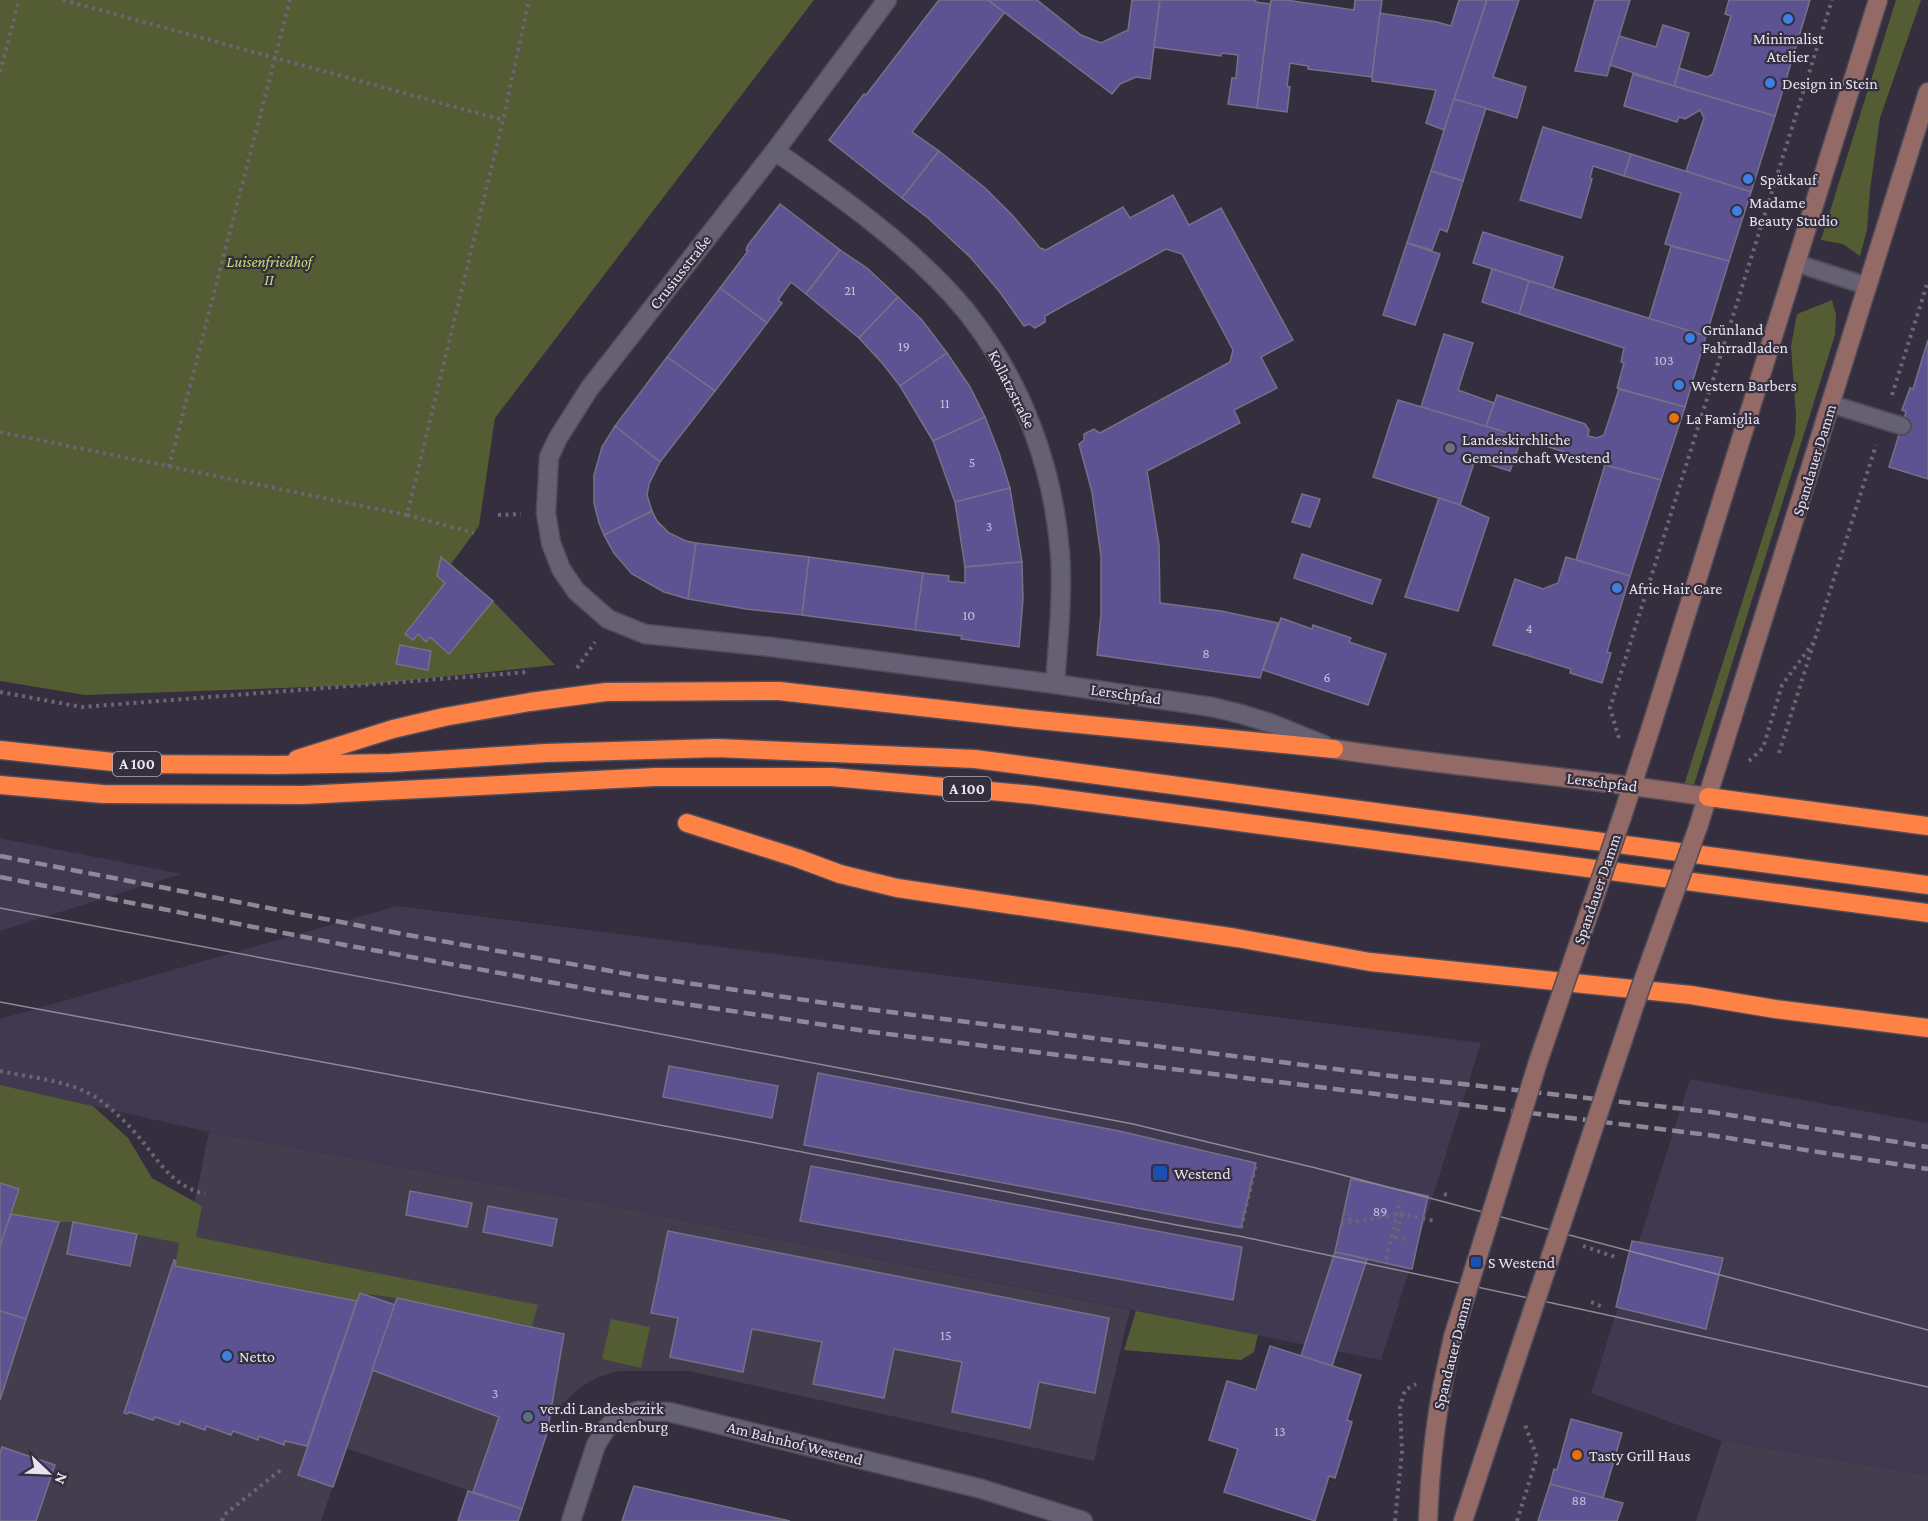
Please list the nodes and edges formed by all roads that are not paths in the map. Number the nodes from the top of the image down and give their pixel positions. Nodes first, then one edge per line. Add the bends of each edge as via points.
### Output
1 (887, 0) edge
2 (1878, 0) edge
3 (1928, 92) edge
4 (776, 151) junction
5 (1796, 263) junction
6 (1867, 286) junction
7 (1831, 404) junction
8 (1902, 426) dead end
9 (561, 569) joint
10 (1055, 684) junction
11 (1334, 749) junction
12 (0, 750) edge
13 (275, 765) junction
14 (0, 785) edge
15 (1633, 785) junction
16 (1708, 797) junction
17 (687, 823) dead end
18 (1928, 826) edge
19 (1928, 885) edge
20 (1928, 914) edge
21 (1565, 981) junction
22 (1640, 989) junction
23 (1928, 1028) edge
24 (571, 1521) edge
25 (1083, 1521) edge
26 (1428, 1521) edge
27 (1463, 1521) edge

1 - 4 street, Crusiusstraße
2 - 5 main road, Spandauer Damm
3 - 6 main road, Spandauer Damm
4 - 9 street, Crusiusstraße via 589,389 558,438 549,458 546,513
4 - 10 street, Kollatzstraße via 882,230 929,272 999,357 1024,404 1053,501 1060,552 1062,605
5 - 6 lane
5 - 15 main road, Spandauer Damm
6 - 7 main road, Spandauer Damm
7 - 8 lane
7 - 16 main road, Spandauer Damm
9 - 10 street, Lerschpfad via 576,591 608,619 645,634
10 - 11 street, Lerschpfad via 1212,707
11 - 13 highway via 779,692 606,692 444,717
11 - 15 main road, Lerschpfad
12 - 13 highway, A 100 via 132,764
13 - 19 highway, A 100 via 717,748 975,759
14 - 20 highway, A 100 via 103,794 303,795 655,777 832,777 1045,797
15 - 16 main road, Lerschpfad
15 - 21 main road, Spandauer Damm, bridge
16 - 18 highway
16 - 22 main road, Spandauer Damm, bridge
17 - 21 highway via 840,874 897,888 1238,938 1370,962
21 - 22 highway
21 - 26 main road, Spandauer Damm, bridge via 1446,1369 1436,1413
22 - 23 highway
22 - 27 main road, Spandauer Damm, bridge
24 - 25 street, Am Bahnhof Westend via 596,1445 605,1430 616,1419 638,1411 669,1412 982,1489

